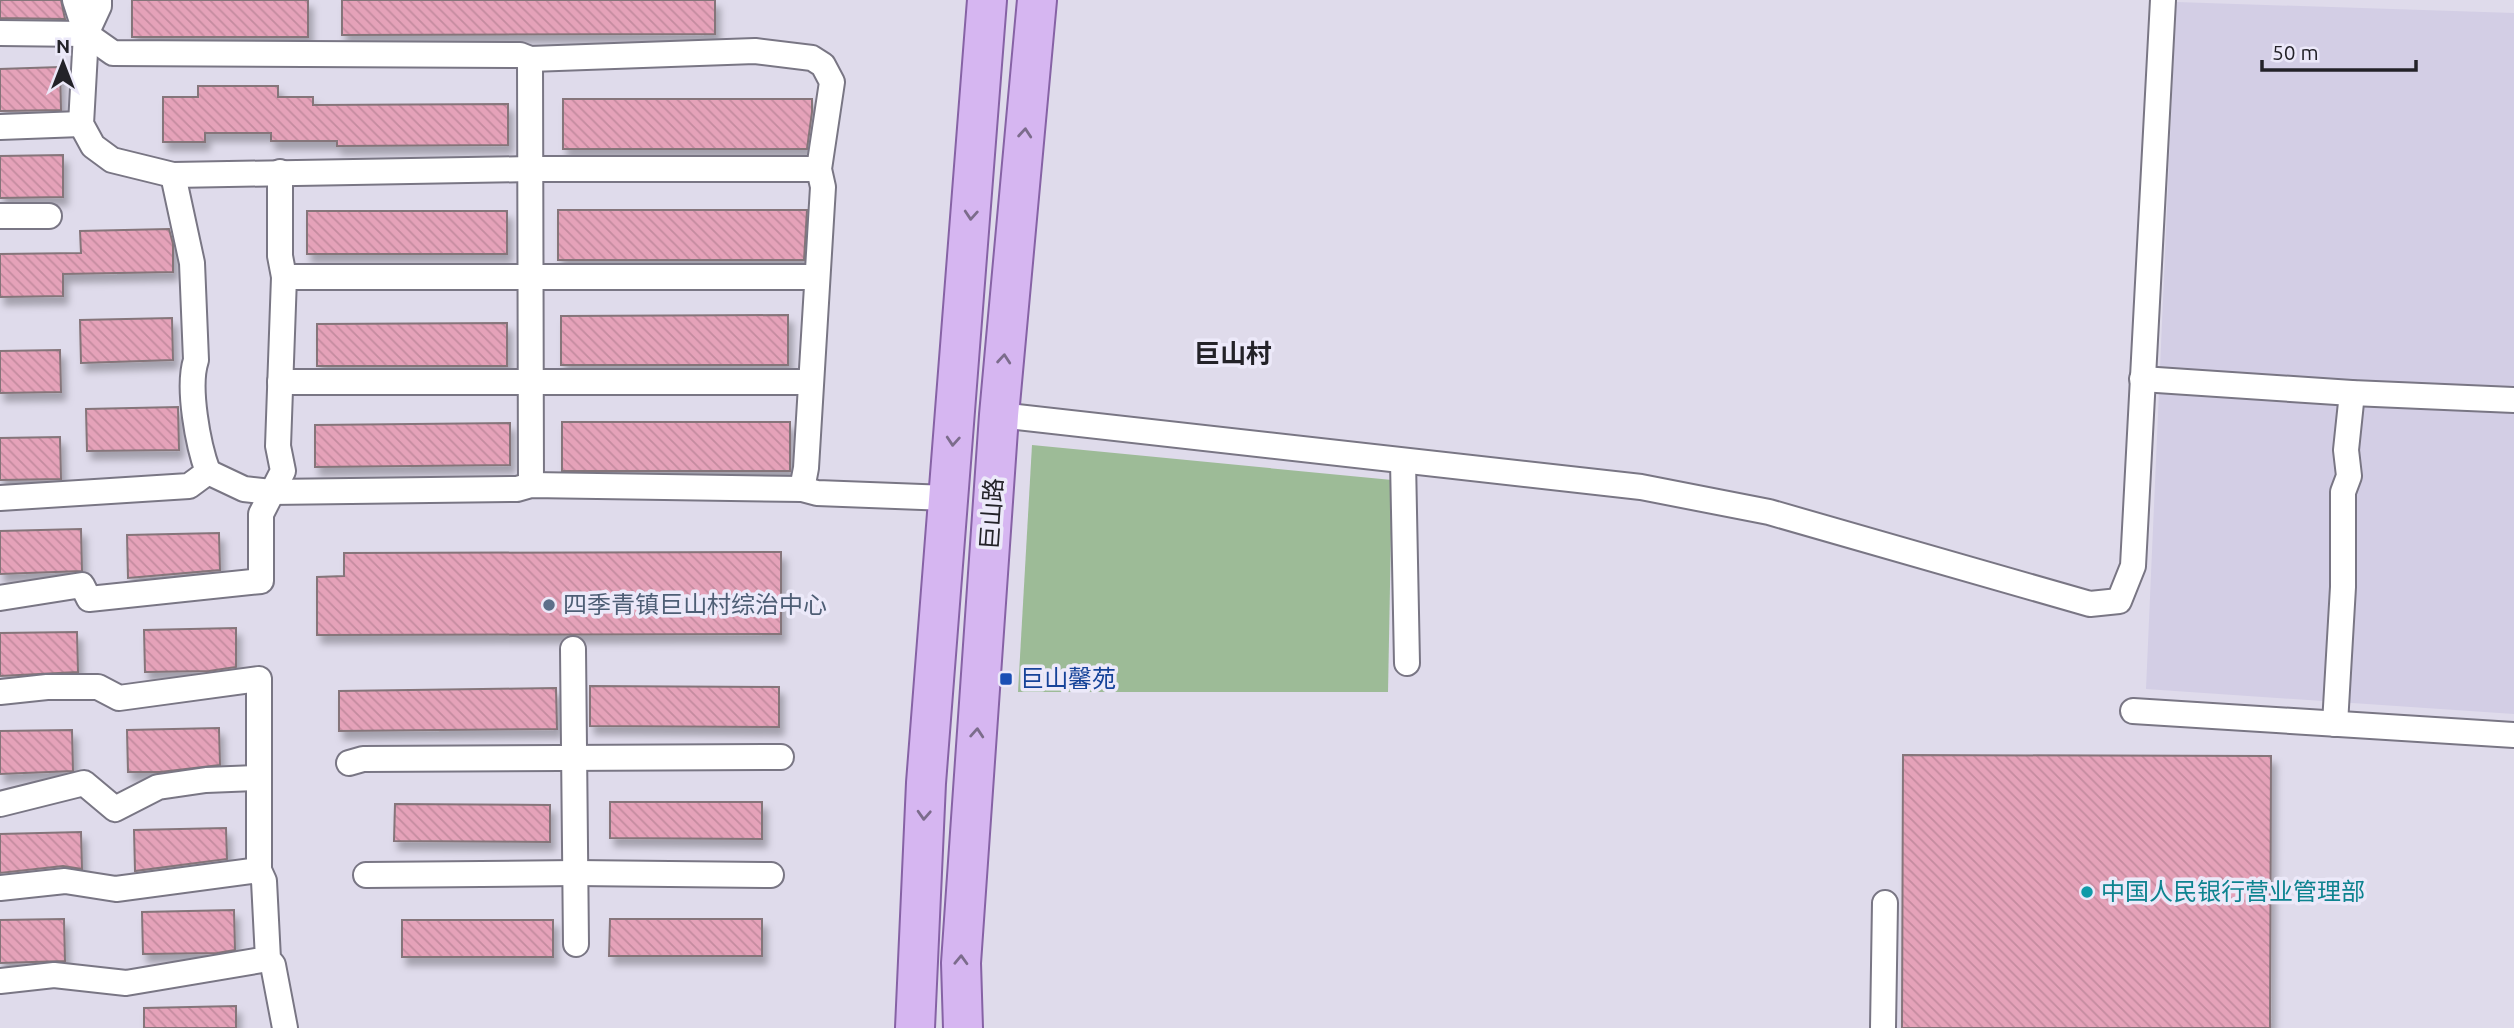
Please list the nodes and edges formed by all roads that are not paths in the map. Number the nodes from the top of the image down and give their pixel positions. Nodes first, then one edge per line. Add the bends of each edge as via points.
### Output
1 (75, 0) edge
2 (99, 0) edge
3 (987, 0) edge
4 (1038, 0) edge
5 (2163, 0) edge
6 (0, 33) edge
7 (86, 34) junction
8 (530, 59) junction
9 (81, 124) junction
10 (0, 127) edge
11 (531, 169) junction
12 (819, 169) junction
13 (280, 172) junction
14 (173, 174) junction
15 (0, 216) edge
16 (49, 216) dead end
17 (284, 277) junction
18 (530, 277) junction
19 (817, 277) junction
20 (2142, 379) junction
21 (280, 382) junction
22 (531, 382) junction
23 (810, 382) junction
24 (2352, 393) junction
25 (2514, 400) edge
26 (999, 415) junction
27 (1403, 461) junction
28 (208, 472) junction
29 (531, 485) junction
30 (802, 489) junction
31 (271, 492) junction
32 (0, 498) edge
33 (948, 498) junction
34 (0, 598) edge
35 (573, 649) dead end
36 (1407, 663) dead end
37 (0, 692) edge
38 (2133, 711) dead end
39 (2335, 723) junction
40 (2514, 734) edge
41 (575, 757) junction
42 (781, 757) dead end
43 (349, 763) dead end
44 (258, 778) junction
45 (0, 804) edge
46 (258, 870) junction
47 (576, 873) junction
48 (366, 875) dead end
49 (771, 875) dead end
50 (0, 888) edge
51 (1885, 903) dead end
52 (576, 944) dead end
53 (268, 959) junction
54 (0, 981) edge
55 (285, 1028) edge
56 (915, 1028) edge
57 (963, 1028) edge
58 (1883, 1028) edge

1 - 7 street
2 - 7 street
3 -> 33 main road, 巨山路
26 -> 4 main road, 巨山路
5 - 20 street
6 - 7 street
7 - 8 street via 113,54 520,55
7 - 9 street
8 - 11 street
8 - 12 street via 755,51 812,58 823,65 832,82
9 - 10 street
9 - 14 street via 93,146 112,160
11 - 12 street
11 - 13 street
11 - 18 street
12 - 19 street via 823,187
13 - 14 street
13 - 17 street
14 - 28 street via 192,263 197,360 192,372 199,448
15 - 16 street
17 - 18 street
17 - 21 street
18 - 19 street
18 - 22 street
19 - 23 street
20 - 24 street
20 - 27 street via 2133,566 2119,601 2090,604 1769,512 1641,487
21 - 22 street
21 - 31 street via 282,471
22 - 23 street
22 - 29 street
23 - 30 street
24 - 25 street
24 - 39 street via 2346,450 2349,476 2343,492
26 - 27 street
57 -> 26 main road, 巨山路 via 961,963
27 - 36 street
28 - 31 street via 244,489
28 - 32 street via 189,486
29 - 30 street
29 - 31 street via 517,489
30 - 33 street via 817,494
31 - 34 street via 261,514 261,581 89,599 82,585
33 -> 56 main road, 巨山路 via 926,783
35 - 41 street
37 - 44 street via 97,687 119,698 258,679
38 - 39 street
39 - 40 street
41 - 42 street
41 - 43 street via 363,759
41 - 47 street
44 - 45 street via 158,787 115,809 84,783
44 - 46 street
46 - 50 street via 116,889 65,881
46 - 53 street via 264,881
47 - 48 street
47 - 49 street
47 - 52 street
51 - 58 street
53 - 54 street via 126,983 54,975
53 - 55 street

